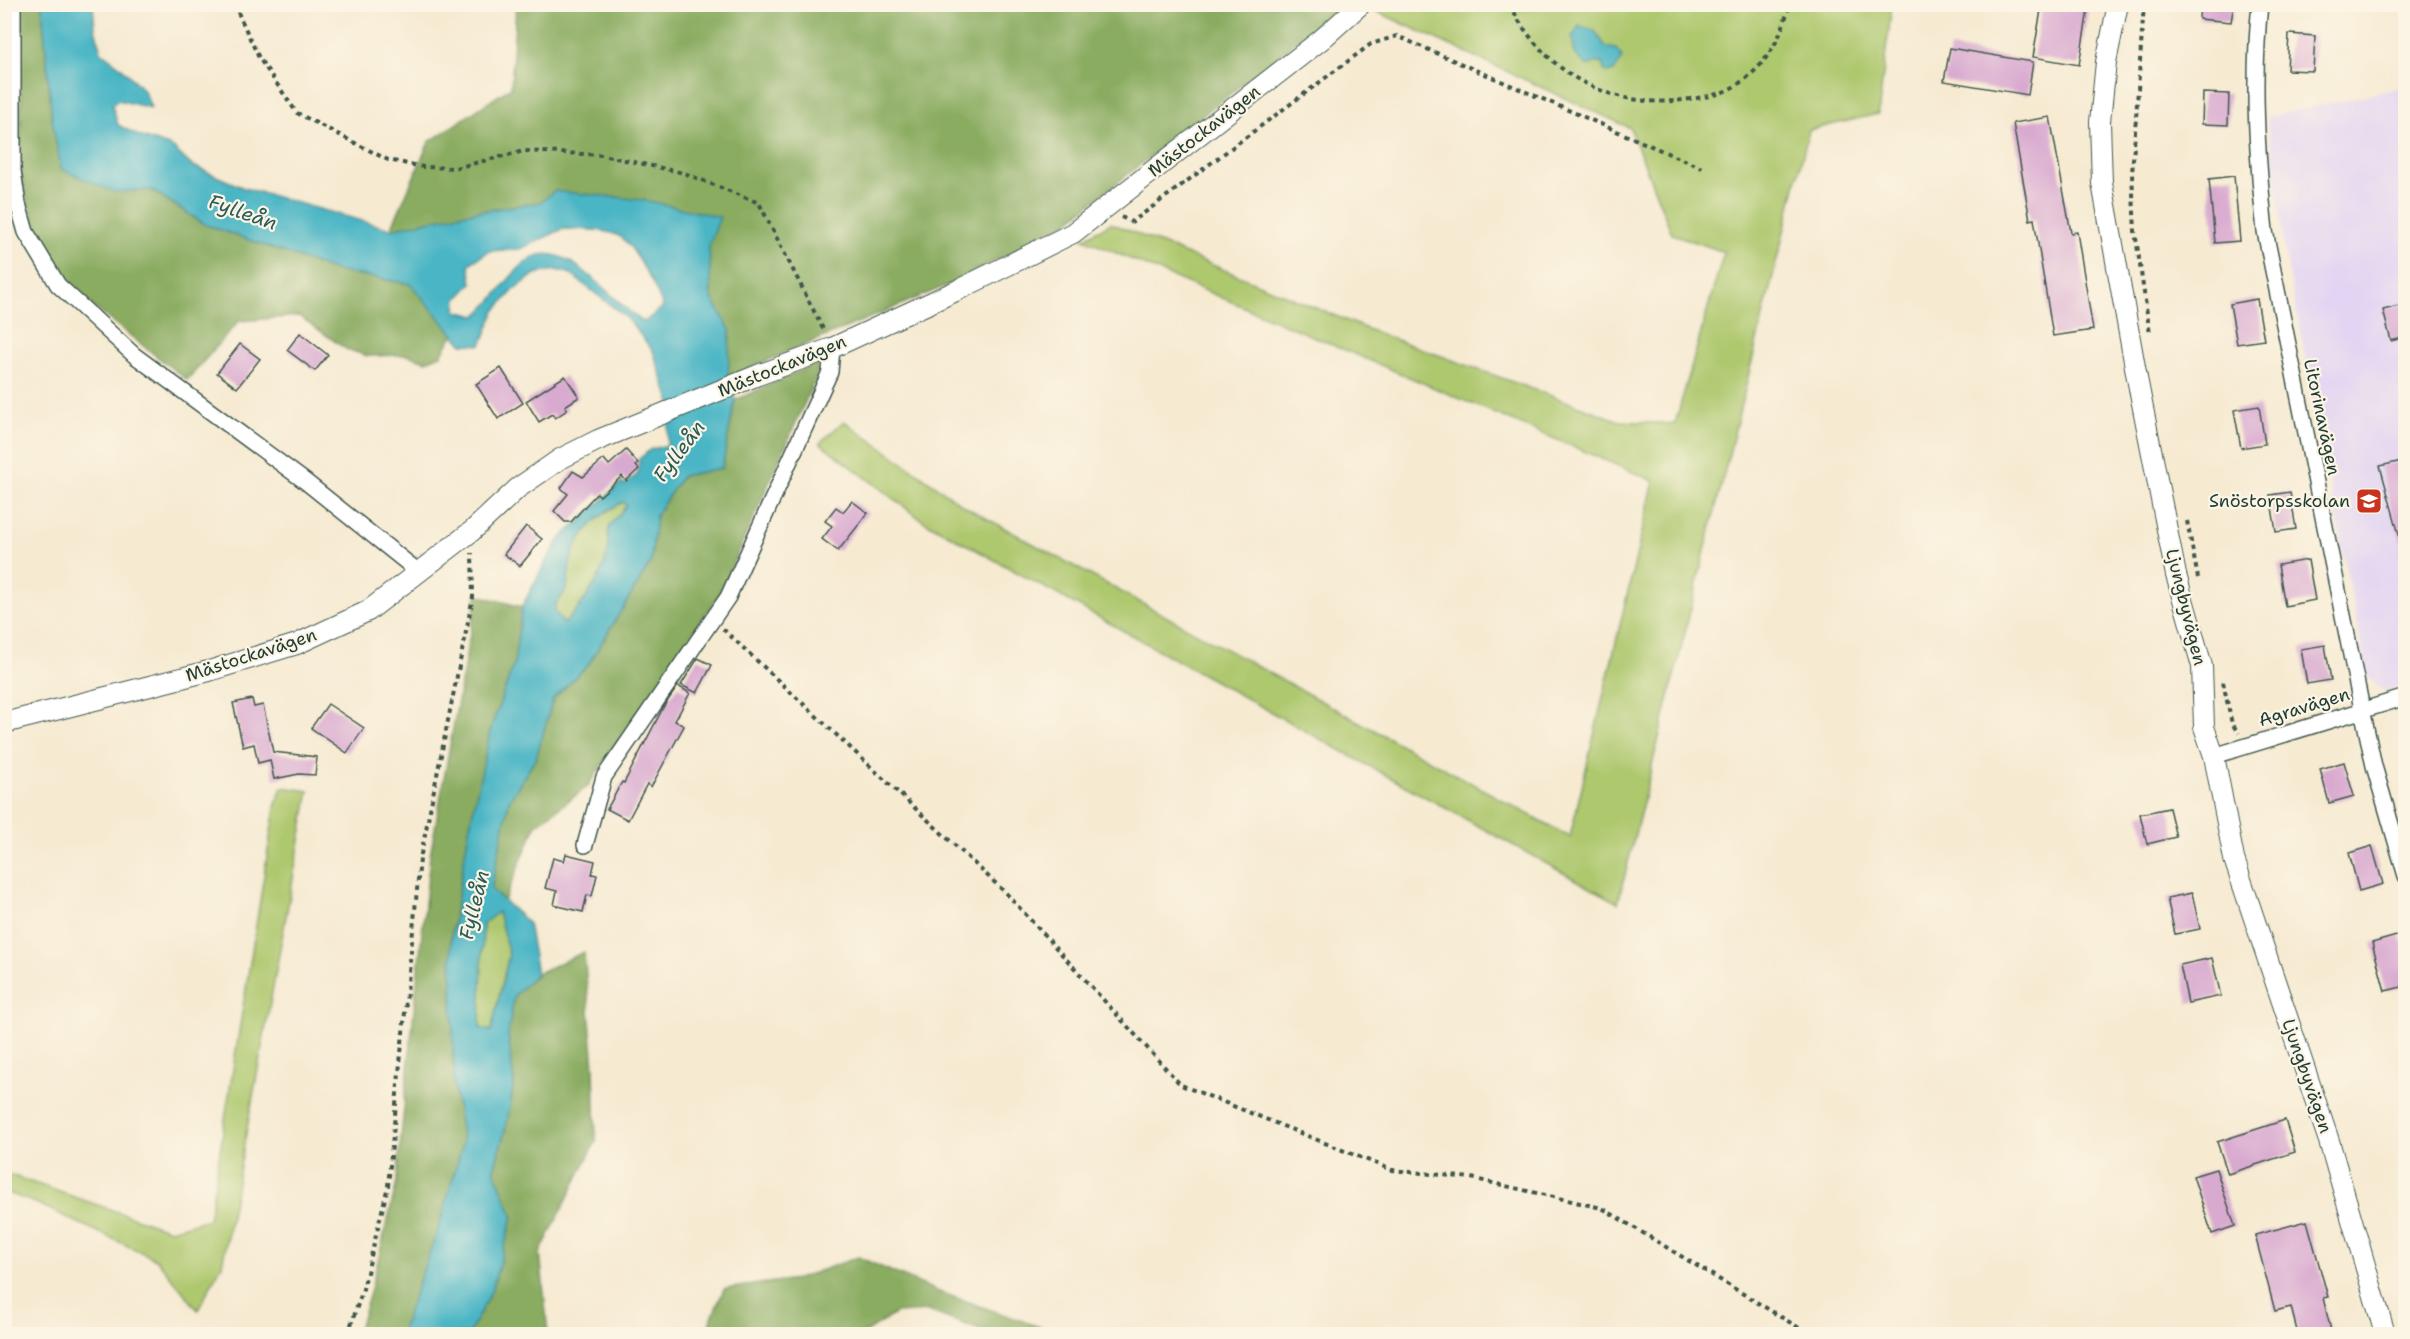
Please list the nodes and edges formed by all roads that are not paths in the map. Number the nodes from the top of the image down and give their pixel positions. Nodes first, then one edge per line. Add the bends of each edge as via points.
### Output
1 (13, 4) edge
2 (1361, 4) edge
3 (2118, 4) edge
4 (2260, 4) edge
5 (832, 348) junction
6 (420, 573) junction
7 (2406, 696) edge
8 (2362, 709) junction
9 (4, 723) edge
10 (2214, 756) junction
11 (2399, 829) edge
12 (585, 845) dead end
13 (2406, 876) edge
14 (2385, 1335) edge

1 - 6 street via 13,171 18,204 26,232 58,285 134,355 306,482
2 - 5 street, Mästockavägen via 1322,39 1073,233
3 - 10 street, Ljungbyvägen via 2106,62 2100,122 2102,183 2176,575 2202,666 2204,727
4 - 8 street, Litorinavägen via 2256,101 2265,231
5 - 6 street, Mästockavägen via 598,440 560,459 518,488
5 - 12 street via 830,372 728,597 604,777
6 - 9 street, Mästockavägen via 368,611 297,644 209,671
7 - 8 street, Agravägen
8 - 10 street, Agravägen
8 - 11 street, Litorinavägen via 2374,766
10 - 14 street, Ljungbyvägen via 2234,859 2329,1141
11 - 13 street, Litorinavägen

